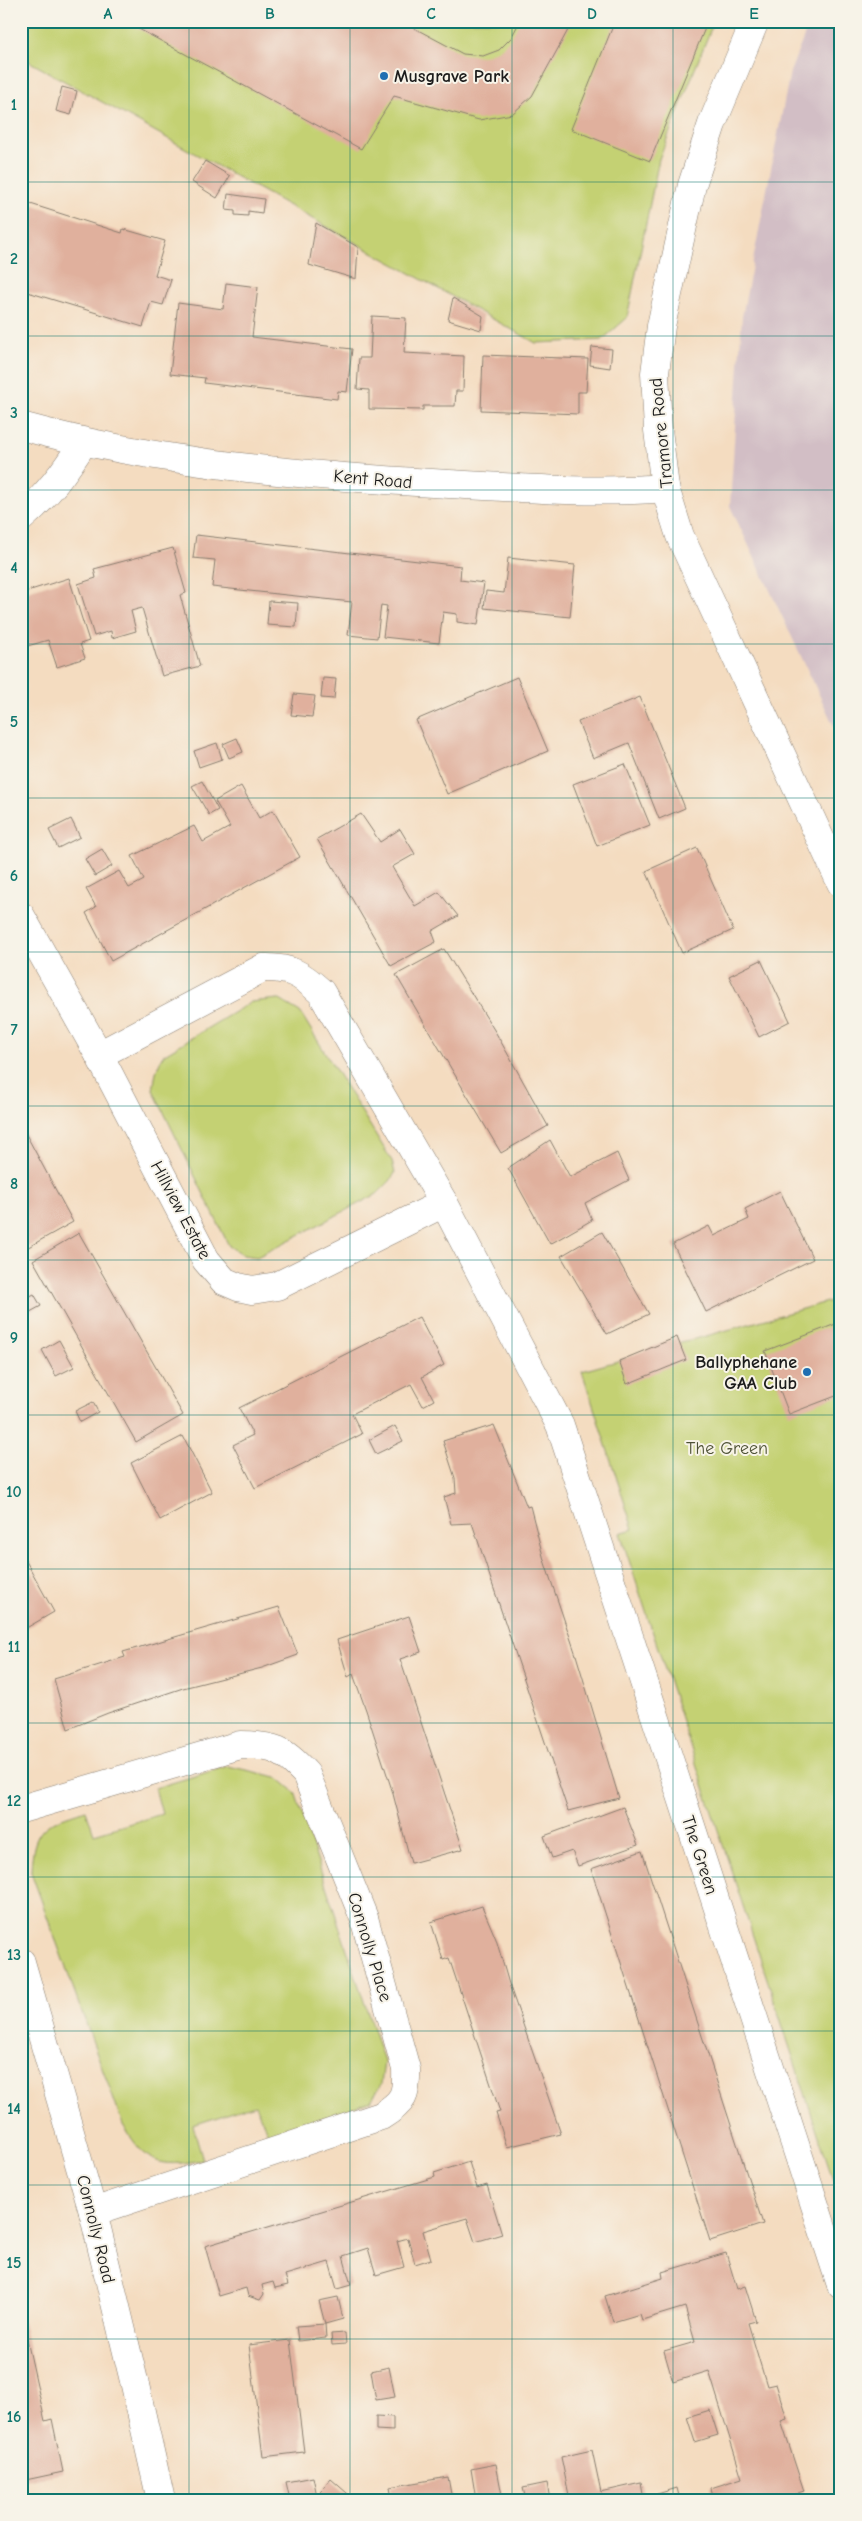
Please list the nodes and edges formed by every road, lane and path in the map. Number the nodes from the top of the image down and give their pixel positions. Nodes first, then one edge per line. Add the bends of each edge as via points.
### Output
1 (755, 21) edge
2 (21, 426) edge
3 (83, 443) junction
4 (665, 488) junction
5 (21, 518) edge
6 (841, 883) edge
7 (21, 916) edge
8 (99, 1056) junction
9 (444, 1203) junction
10 (21, 1809) edge
11 (21, 1962) edge
12 (93, 2212) junction
13 (841, 2286) edge
14 (161, 2500) edge

1 - 4 street, Tramore Road via 712,124 692,186 669,280 655,373
2 - 3 street, Kent Road
3 - 4 street, Kent Road via 207,463 415,483 619,492
3 - 5 street via 49,492
4 - 6 street, Tramore Road via 684,545
7 - 8 street, Hillview Estate
8 - 9 street via 263,968 286,968 321,992
8 - 9 street, Hillview Estate via 206,1260 224,1281 238,1287 252,1290 278,1286
9 - 13 street, The Green via 560,1425
10 - 12 street, Connolly Place via 240,1745 266,1745 290,1756 306,1774 364,1918 406,2069 407,2089 398,2106 381,2116
11 - 12 street, Connolly Road
12 - 14 street, Connolly Road

